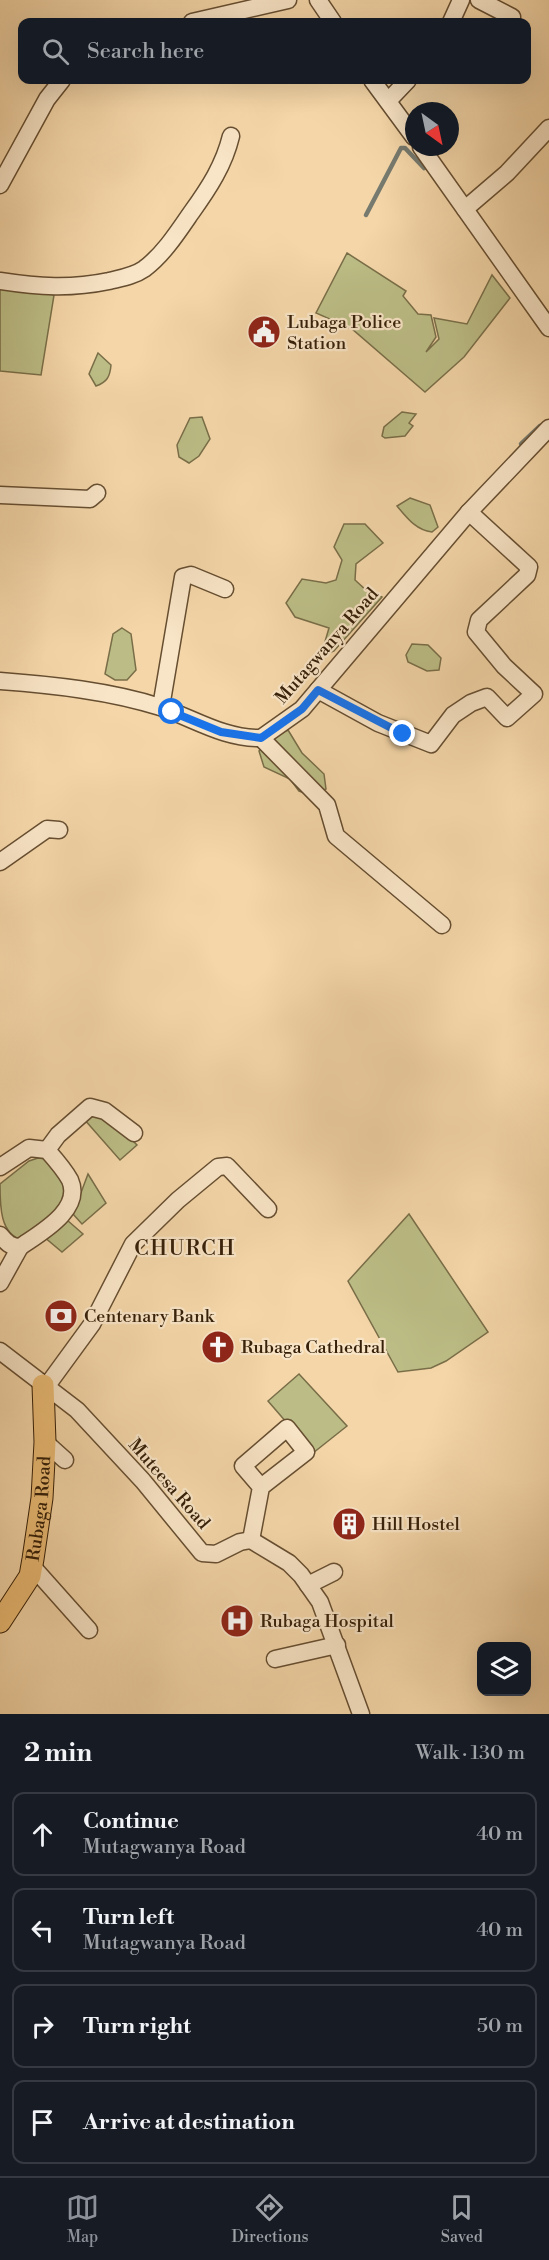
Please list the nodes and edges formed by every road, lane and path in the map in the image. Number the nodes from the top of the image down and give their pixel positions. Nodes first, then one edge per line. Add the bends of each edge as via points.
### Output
1 (288, 0) edge
2 (318, 0) edge
3 (461, 0) edge
4 (479, 0) edge
5 (512, 17) dead end
6 (209, 18) edge
7 (330, 18) edge
8 (453, 18) edge
9 (59, 84) edge
10 (375, 84) edge
11 (404, 84) edge
12 (388, 101) junction
13 (405, 125) edge
14 (549, 128) edge
15 (231, 135) dead end
16 (427, 156) edge
17 (0, 185) edge
18 (465, 209) junction
19 (0, 281) edge
20 (549, 328) edge
21 (549, 428) edge
22 (97, 493) dead end
23 (0, 495) edge
24 (469, 512) junction
25 (225, 589) dead end
26 (0, 681) edge
27 (318, 690) junction
28 (161, 707) junction
29 (261, 738) junction
30 (59, 830) dead end
31 (0, 862) edge
32 (442, 925) dead end
33 (134, 1133) dead end
34 (47, 1150) junction
35 (0, 1167) edge
36 (268, 1209) dead end
37 (0, 1235) edge
38 (20, 1247) junction
39 (0, 1283) edge
40 (0, 1351) edge
41 (44, 1386) junction
42 (45, 1442) junction
43 (65, 1460) dead end
44 (261, 1487) dead end
45 (251, 1540) junction
46 (32, 1566) junction
47 (334, 1572) dead end
48 (308, 1585) junction
49 (0, 1622) edge
50 (89, 1630) dead end
51 (337, 1644) junction
52 (275, 1659) dead end
53 (361, 1714) edge

1 - 6 street
2 - 7 street
3 - 8 street
4 - 5 street
9 - 17 street
10 - 12 street
11 - 12 street
12 - 13 street
14 - 18 street via 507,173
15 - 19 street via 215,179 182,226 144,269 118,279 71,288
16 - 18 street
18 - 20 street
21 - 24 street, Mutagwanya Road
22 - 23 street via 90,499
24 - 27 street, Mutagwanya Road
24 - 27 street via 529,567 527,575 479,620 476,632 534,694 507,718 488,697 471,703 453,715 431,744 378,723
25 - 28 street via 191,575 183,577
26 - 28 street via 105,694
27 - 29 street, Mutagwanya Road via 302,709
28 - 29 street via 221,732
29 - 32 street via 327,805 336,836
30 - 31 street via 47,829
33 - 34 street via 105,1111 90,1107
34 - 35 street via 29,1149
34 - 38 street via 69,1179 72,1194 59,1218
36 - 41 street via 227,1166 218,1167 133,1244 92,1324
37 - 38 street via 7,1243
38 - 39 street
40 - 41 street, Muteesa Road
41 - 42 main road, Rubaga Road
41 - 45 street, Muteesa Road via 56,1391 77,1410 202,1553 216,1554
42 - 43 street
42 - 46 main road, Rubaga Road
44 - 45 street
45 - 48 street via 289,1563
46 - 49 main road, Rubaga Road via 30,1576
46 - 50 street
47 - 48 street
48 - 51 street via 320,1602
51 - 52 street
51 - 53 street

